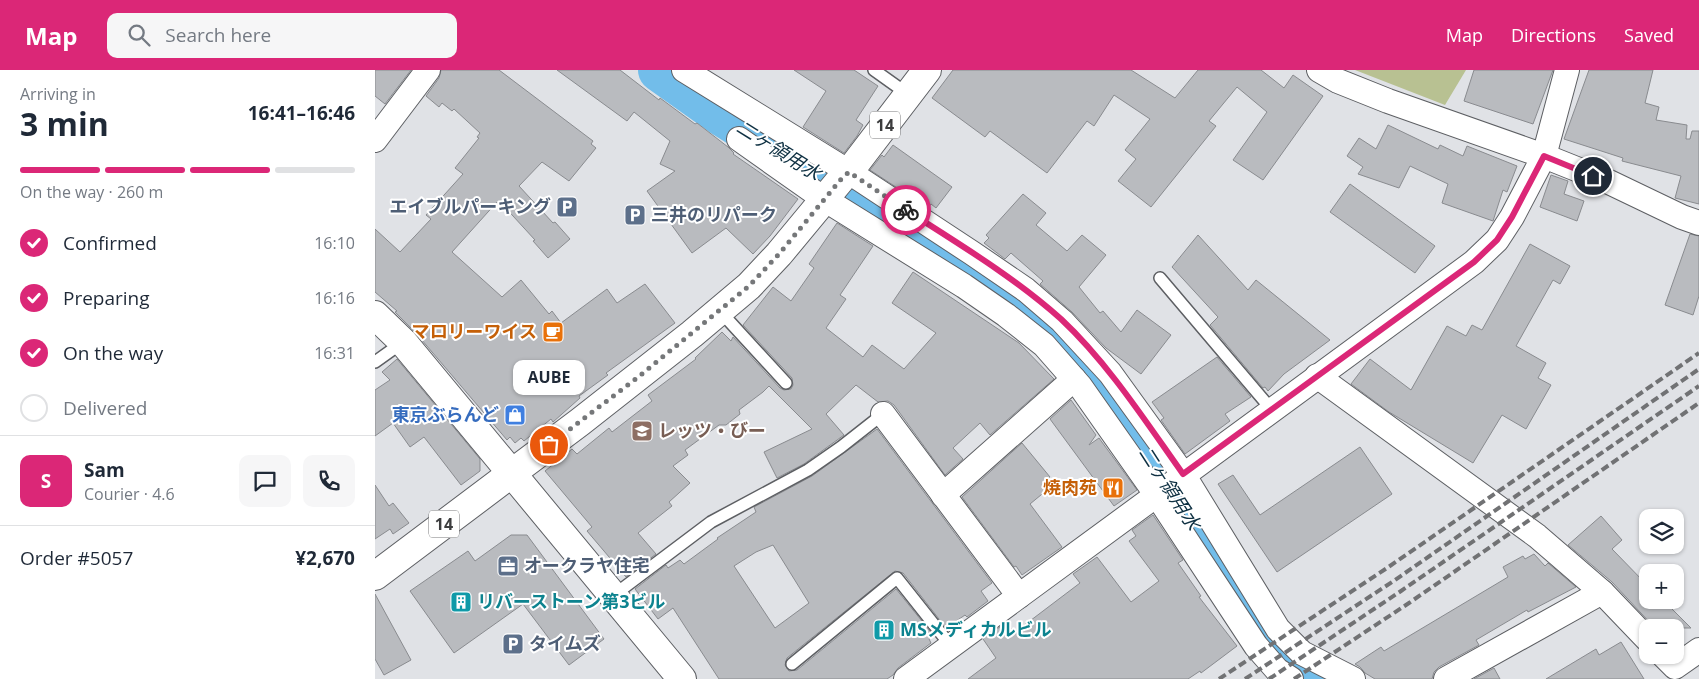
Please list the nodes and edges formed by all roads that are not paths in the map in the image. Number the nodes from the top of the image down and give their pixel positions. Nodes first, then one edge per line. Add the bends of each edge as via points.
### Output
1 (428, 70) edge
2 (684, 70) edge
3 (874, 70) edge
4 (927, 70) edge
5 (1319, 70) edge
6 (1567, 70) edge
7 (909, 95) junction
8 (375, 140) edge
9 (739, 140) dead end
10 (1544, 156) junction
11 (836, 186) junction
12 (1699, 223) edge
13 (1160, 278) dead end
14 (719, 310) junction
15 (375, 315) edge
16 (403, 342) junction
17 (375, 362) edge
18 (1317, 376) junction
19 (1074, 379) junction
20 (785, 383) dead end
21 (1272, 410) junction
22 (883, 414) joint
23 (513, 473) junction
24 (1170, 485) junction
25 (943, 495) junction
26 (375, 576) edge
27 (1602, 592) junction
28 (614, 595) junction
29 (1019, 596) junction
30 (1639, 631) edge
31 (951, 646) junction
32 (1699, 650) edge
33 (1684, 661) edge
34 (792, 664) dead end
35 (682, 679) edge
36 (906, 679) edge
37 (1291, 679) edge
38 (1353, 679) edge
39 (1446, 679) edge

1 - 8 street
2 - 11 street
3 - 7 lane
4 - 7 main road, 14
5 - 10 street via 1388,101
6 - 10 street
7 - 11 main road, 14
9 - 11 street
10 - 12 street
10 - 18 street via 1497,240 1474,262
11 - 14 main road, 14 via 749,286
11 - 19 street via 1044,345
11 - 24 street via 1026,290 1062,321 1110,373
13 - 21 lane
14 - 20 lane
14 - 23 main road, 14
15 - 16 main road
16 - 17 lane
16 - 23 main road
18 - 21 street
18 - 27 street via 1537,536
19 - 24 street
19 - 25 street
21 - 24 street
22 - 25 street
22 - 28 lane via 808,470 711,522
23 - 26 main road, 14
23 - 28 main road
24 - 29 street
24 - 37 street via 1256,646 1277,670
24 - 38 street via 1278,629 1302,653
25 - 29 street
27 - 30 street
27 - 39 street
28 - 35 main road
29 - 31 street
31 - 34 lane via 897,578
31 - 36 street
32 - 33 street

